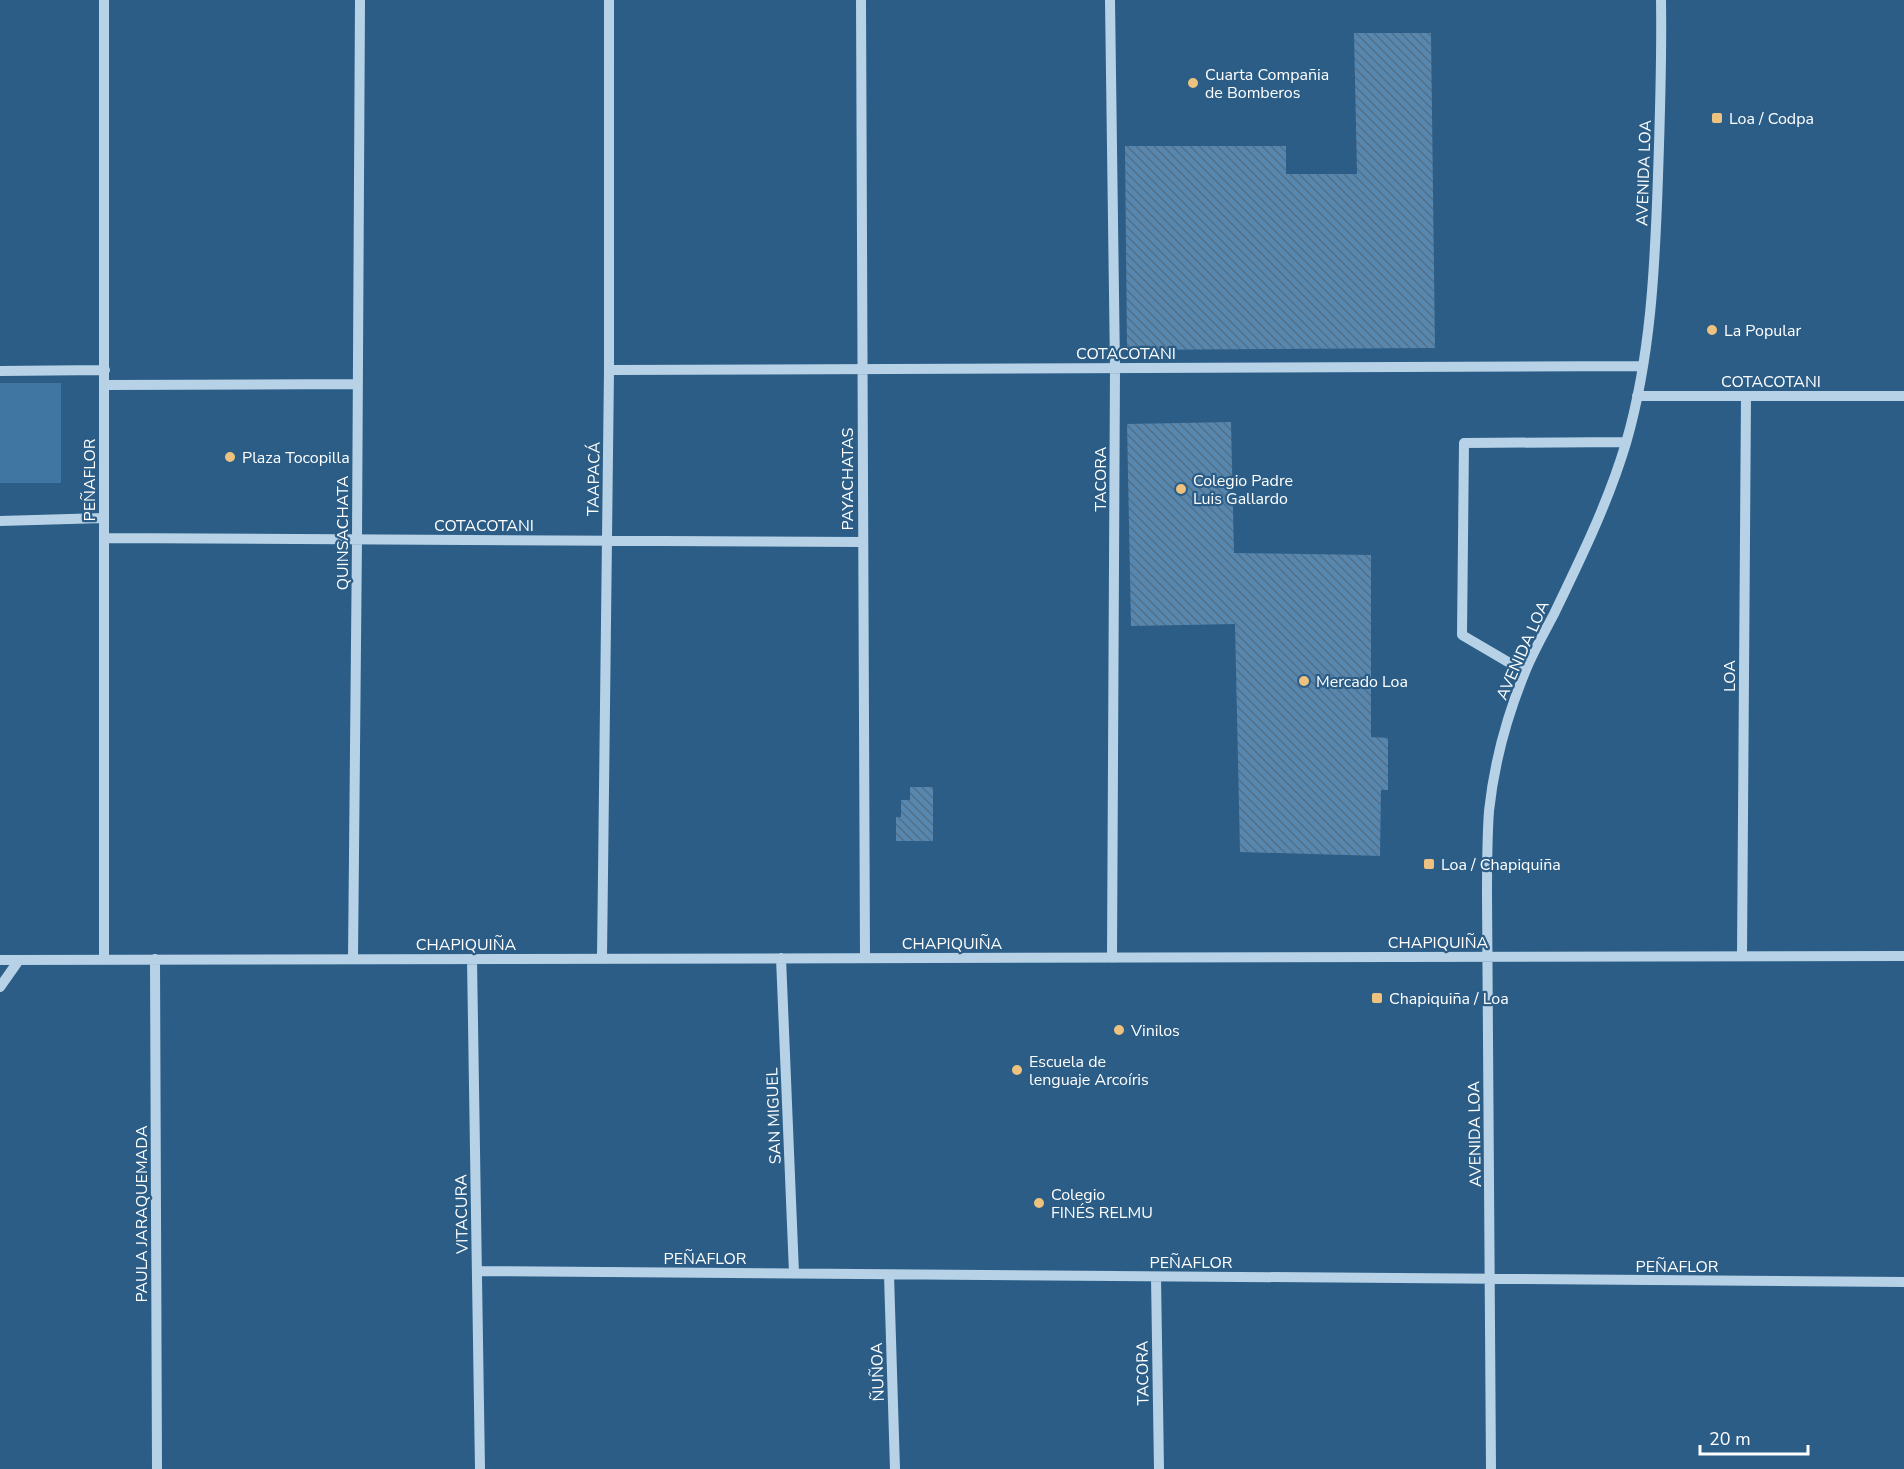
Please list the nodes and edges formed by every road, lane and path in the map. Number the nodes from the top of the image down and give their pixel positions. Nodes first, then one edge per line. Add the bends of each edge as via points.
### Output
1 (104, 0) edge
2 (360, 0) edge
3 (609, 0) edge
4 (861, 0) edge
5 (1110, 0) edge
6 (1662, 0) edge
7 (1643, 366) junction
8 (1115, 368) junction
9 (862, 369) junction
10 (105, 370) junction
11 (609, 370) junction
12 (0, 371) edge
13 (358, 384) junction
14 (105, 385) junction
15 (1637, 396) junction
16 (1746, 396) junction
17 (1904, 396) edge
18 (1626, 442) junction
19 (104, 518) junction
20 (0, 520) edge
21 (104, 537) junction
22 (357, 539) junction
23 (607, 540) junction
24 (863, 542) junction
25 (1525, 672) junction
26 (1742, 956) junction
27 (1904, 956) edge
28 (1487, 957) junction
29 (602, 958) junction
30 (781, 958) junction
31 (866, 958) junction
32 (1112, 958) junction
33 (104, 959) junction
34 (155, 959) junction
35 (353, 959) junction
36 (472, 959) junction
37 (0, 960) edge
38 (19, 960) junction
39 (0, 987) edge
40 (477, 1271) junction
41 (795, 1273) junction
42 (889, 1275) junction
43 (1156, 1277) junction
44 (1490, 1279) junction
45 (1904, 1282) edge
46 (157, 1469) edge
47 (480, 1469) edge
48 (895, 1469) edge
49 (1159, 1469) edge
50 (1491, 1469) edge

1 - 10 street, PEÑAFLOR
2 - 13 street, QUINSACHATA
3 - 11 street, TAAPACÁ
4 - 9 street, PAYACHATAS
5 - 8 street, TACORA
6 - 7 street, AVENIDA LOA via 1656,217
7 - 8 street, COTACOTANI
7 - 15 street, AVENIDA LOA
8 - 9 street, COTACOTANI
8 - 32 street, TACORA
9 - 11 street, COTACOTANI
9 - 24 street, PAYACHATAS
10 - 12 street
10 - 14 street, PEÑAFLOR
11 - 23 street, TAAPACÁ
13 - 14 street
13 - 22 street, QUINSACHATA
14 - 19 street, PEÑAFLOR
15 - 16 street, COTACOTANI
15 - 18 street, AVENIDA LOA
16 - 17 street, COTACOTANI
16 - 26 street, LOA
18 - 25 street, AVENIDA LOA via 1599,519
18 - 25 street via 1464,443 1462,635
19 - 20 street
19 - 21 street, PEÑAFLOR
21 - 22 street, COTACOTANI
21 - 33 street, PEÑAFLOR
22 - 23 street, COTACOTANI
22 - 35 street, QUINSACHATA
23 - 24 street, COTACOTANI
23 - 29 street, TAAPACÁ
24 - 31 street, PAYACHATAS
25 - 28 street, AVENIDA LOA via 1503,738 1489,812
26 - 27 street, CHAPIQUIÑA
26 - 28 street, CHAPIQUIÑA
28 - 32 street, CHAPIQUIÑA
28 - 44 street, AVENIDA LOA
29 - 30 street, CHAPIQUIÑA
29 - 36 street, CHAPIQUIÑA
30 - 31 street, CHAPIQUIÑA
30 - 41 street, SAN MIGUEL
31 - 32 street, CHAPIQUIÑA
33 - 34 street, CHAPIQUIÑA
33 - 38 street, CHAPIQUIÑA
34 - 35 street, CHAPIQUIÑA
34 - 46 street, PAULA JARAQUEMADA
35 - 36 street, CHAPIQUIÑA
36 - 40 street, VITACURA
37 - 38 street, CHAPIQUIÑA
38 - 39 street
40 - 41 street, PEÑAFLOR
40 - 47 street, VITACURA
41 - 42 street, PEÑAFLOR
42 - 43 street, PEÑAFLOR
42 - 48 street, ÑUÑOA
43 - 44 street, PEÑAFLOR
43 - 49 street, TACORA
44 - 45 street, PEÑAFLOR
44 - 50 street, AVENIDA LOA

